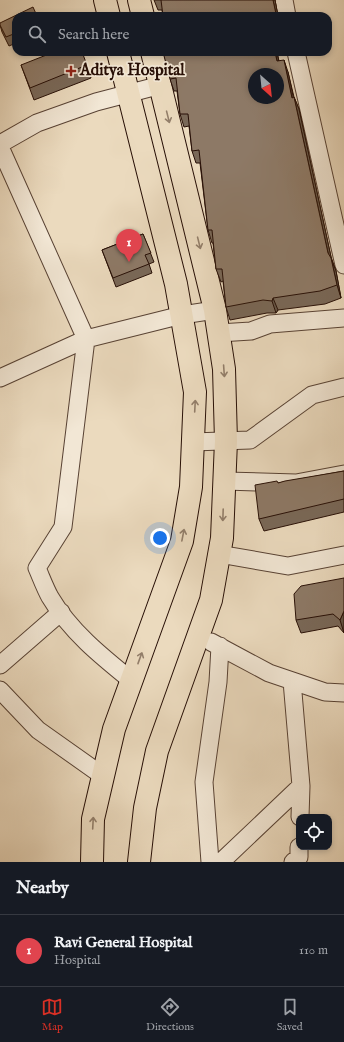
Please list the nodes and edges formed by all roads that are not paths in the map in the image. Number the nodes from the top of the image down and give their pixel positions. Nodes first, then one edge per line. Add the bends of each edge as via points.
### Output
1 (105, 0) edge
2 (138, 0) edge
3 (284, 0) edge
4 (108, 12) edge
5 (142, 12) edge
6 (286, 12) edge
7 (119, 56) edge
8 (153, 56) edge
9 (297, 56) edge
10 (161, 85) junction
11 (129, 93) junction
12 (0, 146) edge
13 (340, 227) edge
14 (344, 265) edge
15 (215, 310) junction
16 (182, 315) junction
17 (344, 318) edge
18 (219, 333) junction
19 (86, 339) junction
20 (0, 378) edge
21 (344, 387) edge
22 (193, 442) junction
23 (226, 442) junction
24 (344, 474) edge
25 (225, 481) junction
26 (219, 554) junction
27 (344, 555) edge
28 (61, 612) junction
29 (199, 636) junction
30 (220, 646) junction
31 (0, 665) edge
32 (132, 681) junction
33 (292, 681) junction
34 (0, 690) edge
35 (344, 693) edge
36 (103, 776) junction
37 (301, 786) junction
38 (300, 814) edge
39 (299, 850) edge
40 (92, 862) edge
41 (139, 862) edge
42 (210, 862) edge
43 (221, 862) edge
44 (293, 862) edge

1 - 4 main road
2 - 5 main road
3 - 6 street
7 - 11 main road
8 - 10 main road
9 - 13 street
10 - 11 street
10 -> 15 main road
11 - 12 street via 37,123
11 - 16 main road
12 - 19 street
13 - 14 street
15 - 16 street
15 - 18 main road
16 - 19 street
22 -> 16 main road via 195,392
17 - 18 street via 270,324 250,331
18 -> 23 main road via 224,369
19 - 20 street
19 - 28 street via 63,527 37,568
21 - 23 street via 312,395 250,440
22 - 23 street
32 -> 22 main road via 182,541 191,487
23 - 25 main road
24 - 25 street via 296,484
25 -> 26 main road
26 - 27 street via 288,566
26 - 29 main road via 211,600
28 - 31 street
28 - 32 street via 96,652
29 - 30 street
29 - 41 main road via 157,751 145,808
30 - 33 street via 234,656
30 - 42 street via 218,682 204,782
32 - 36 main road via 114,729
33 - 35 street via 325,692
33 - 37 street
34 - 36 street via 38,730
40 -> 36 main road via 93,819
37 - 38 street
37 - 43 street
39 - 44 street via 299,857

